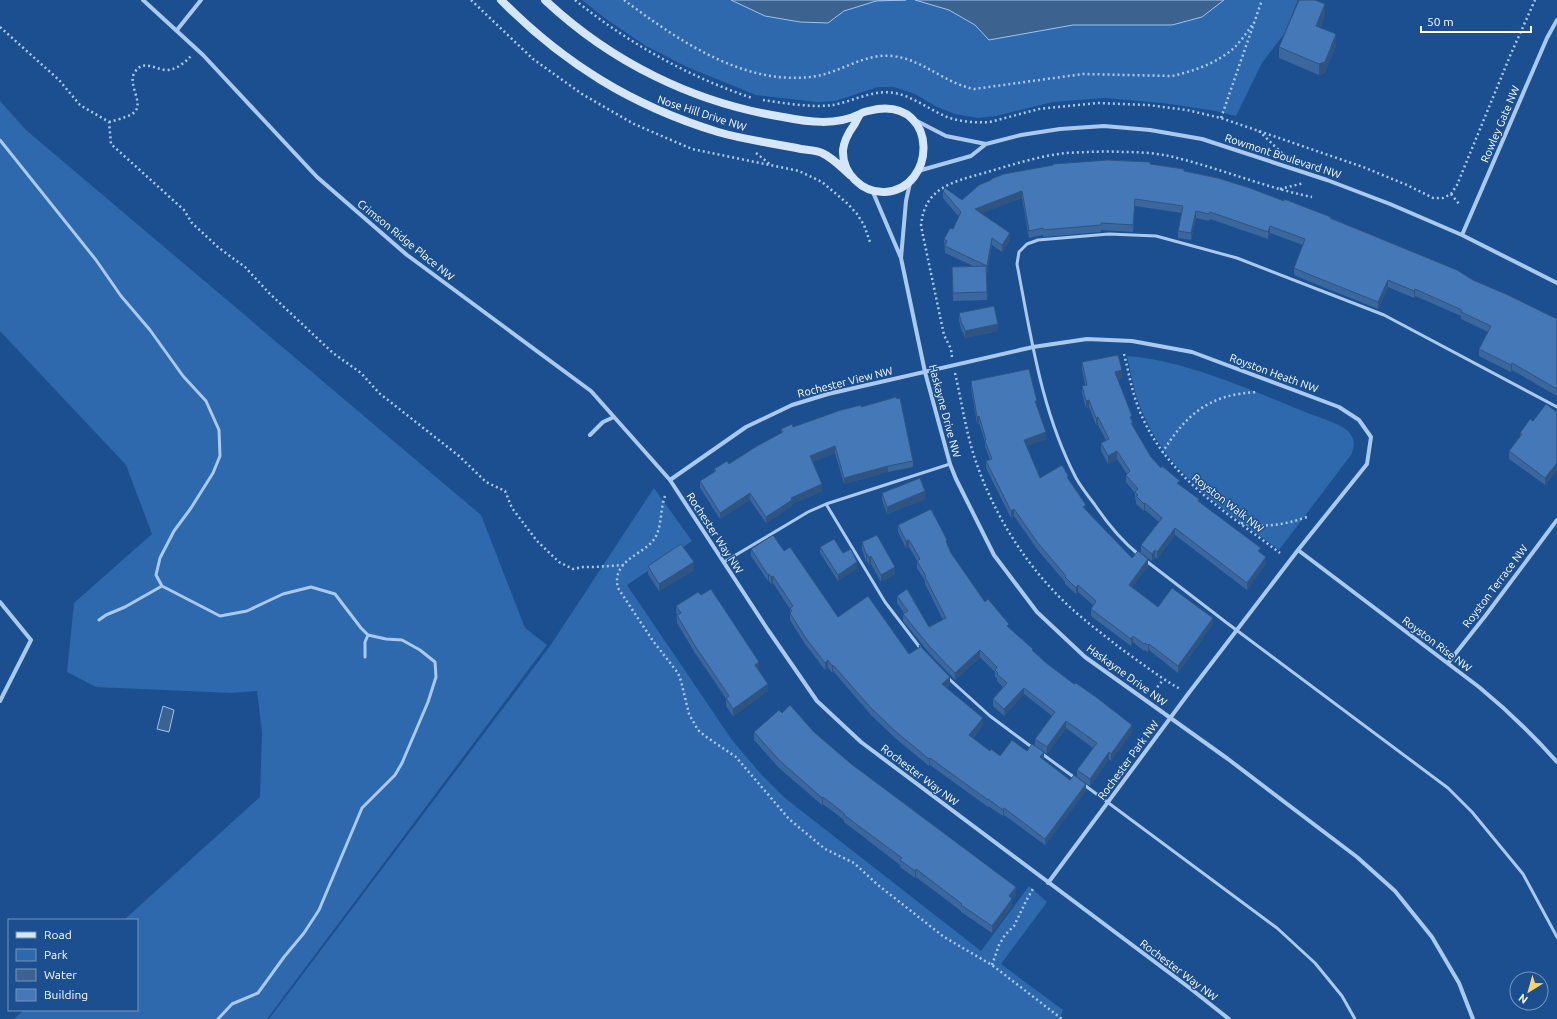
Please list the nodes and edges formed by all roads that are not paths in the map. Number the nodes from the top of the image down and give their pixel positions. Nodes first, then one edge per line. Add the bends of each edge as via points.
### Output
1 (143, 0) edge
2 (201, 0) edge
3 (501, 0) edge
4 (545, 0) edge
5 (1557, 20) edge
6 (177, 30) junction
7 (860, 114) junction
8 (908, 116) junction
9 (0, 140) edge
10 (986, 144) junction
11 (918, 172) junction
12 (850, 175) junction
13 (910, 181) junction
14 (872, 190) junction
15 (1462, 235) junction
16 (901, 258) junction
17 (1557, 283) edge
18 (1033, 347) junction
19 (925, 372) junction
20 (1557, 407) edge
21 (614, 417) junction
22 (590, 435) dead end
23 (950, 464) junction
24 (670, 480) junction
25 (826, 504) junction
26 (1557, 520) edge
27 (1298, 550) junction
28 (724, 562) junction
29 (162, 586) junction
30 (0, 602) edge
31 (99, 620) dead end
32 (1237, 630) junction
33 (368, 634) junction
34 (924, 652) edge
35 (365, 656) dead end
36 (1448, 663) junction
37 (944, 674) edge
38 (0, 701) edge
39 (1170, 718) junction
40 (1557, 762) edge
41 (1108, 802) junction
42 (1048, 883) junction
43 (1557, 937) edge
44 (218, 1019) edge
45 (1229, 1019) edge
46 (1355, 1019) edge
47 (1473, 1019) edge

1 - 6 street, Crimson Ridge Place NW
2 - 6 street
3 - 12 street, Nose Hill Drive NW via 547,43 583,69 655,110 740,138 821,152
4 - 7 street, Nose Hill Drive NW via 597,43 660,80 700,97 738,109 813,122 838,121
5 - 15 street, Rowley Gate NW
6 - 21 street, Crimson Ridge Place NW via 323,182 407,255 591,391
7 - 8 street via 886,108
7 - 12 street via 846,136 843,150
8 - 10 street, Rowmont Boulevard NW via 946,136
8 - 11 street via 918,126 924,142 925,150
9 - 29 lane via 96,260 183,376 206,401 219,430 220,456 214,473 174,531 160,558 156,575
10 - 11 street, Rowmont Boulevard NW via 971,156
10 - 15 street, Rowmont Boulevard NW via 1060,129 1104,126 1150,130 1202,139 1322,178
11 - 13 street
12 - 14 street
13 - 14 street via 898,189 885,192
13 - 16 street, Haskayne Drive NW
14 - 16 street, Haskayne Drive NW
15 - 17 street, Rowmont Boulevard NW
16 - 19 street, Haskayne Drive NW
18 - 19 street, Royston Heath NW
18 - 20 lane via 1017,264 1019,252 1027,244 1038,240 1109,234 1156,236 1237,258 1384,316
18 - 27 street, Royston Heath NW via 1094,339 1132,341 1192,352 1339,407 1359,420 1371,438 1367,464
18 - 32 lane via 1055,432 1076,479 1104,519 1129,547
19 - 23 street, Haskayne Drive NW
19 - 24 street, Rochester View NW via 828,394 792,405 746,428
21 - 22 street
21 - 24 street, Crimson Ridge Place NW
23 - 25 lane
23 - 39 street, Haskayne Drive NW via 994,555 1037,612 1085,657
24 - 28 street, Rochester Way NW
25 - 28 lane
25 - 34 lane via 885,602
26 - 36 street, Royston Terrace NW
27 - 32 street, Royston Heath NW
27 - 36 street, Royston Rise NW
28 - 42 street, Rochester Way NW via 818,701 861,742
29 - 31 lane
29 - 33 lane via 220,616 247,611 283,594 311,587 335,594
30 - 38 street via 31,640
32 - 39 street, Rochester Park NW
32 - 43 lane via 1448,788 1472,812 1523,874
33 - 35 lane
33 - 44 lane via 402,640 435,662 436,678 428,702 402,763 362,808 319,910 304,933 258,993 232,1004
36 - 40 street, Royston Rise NW via 1507,711
37 - 41 lane via 990,716
39 - 41 street, Rochester Park NW
39 - 47 street, Haskayne Drive NW via 1357,856 1394,891 1432,937 1459,983
41 - 42 street, Rochester Park NW
41 - 46 lane via 1277,928 1315,963 1342,996
42 - 45 street, Rochester Way NW

